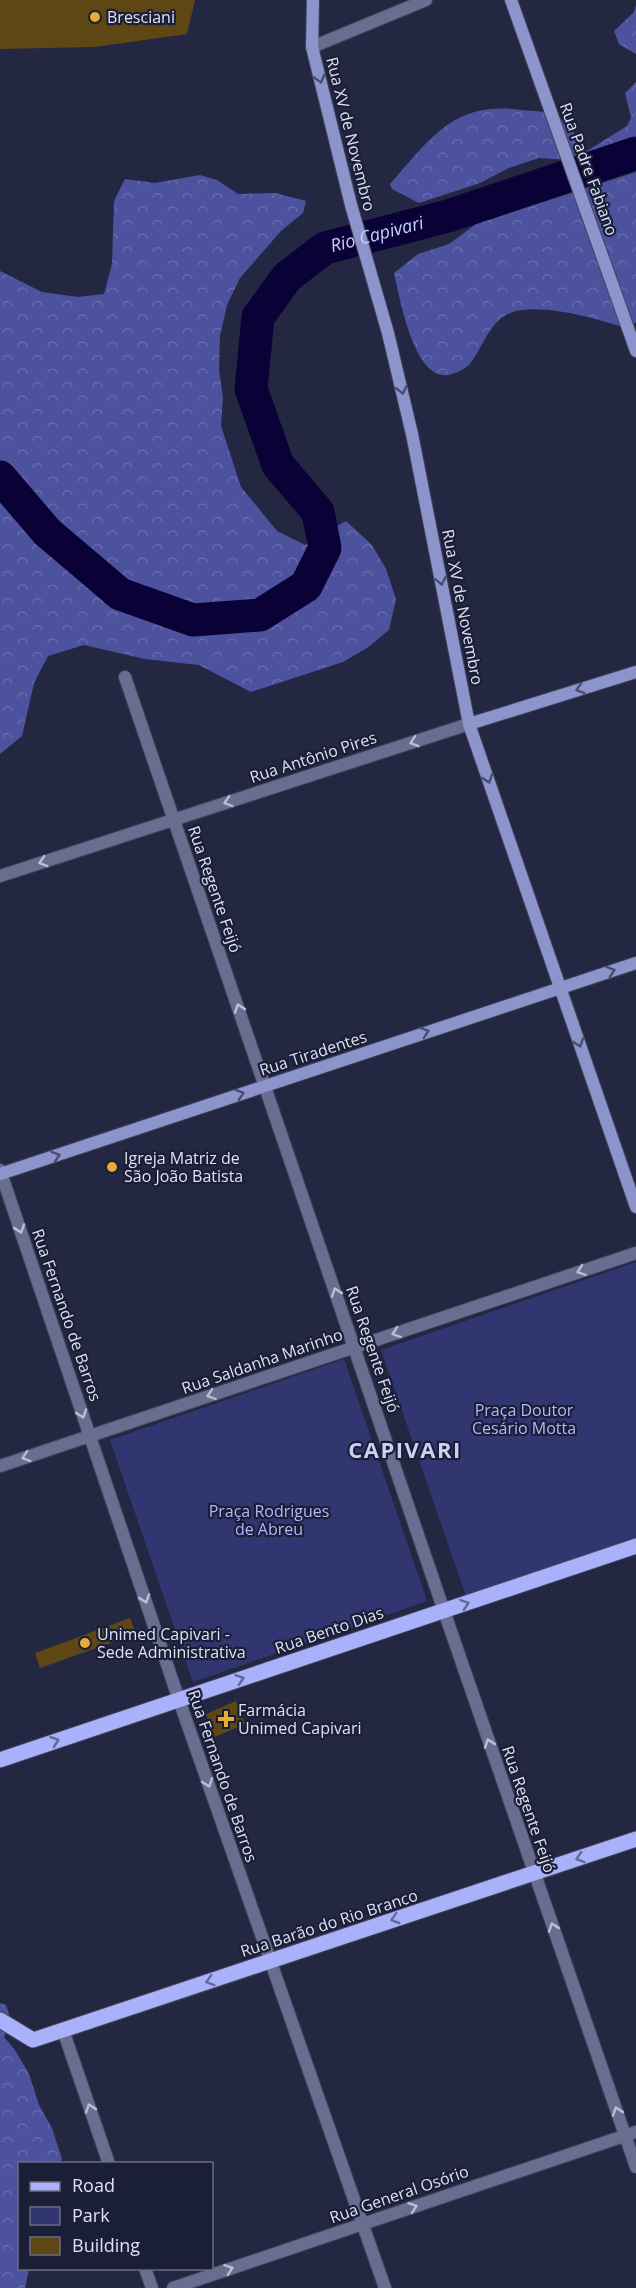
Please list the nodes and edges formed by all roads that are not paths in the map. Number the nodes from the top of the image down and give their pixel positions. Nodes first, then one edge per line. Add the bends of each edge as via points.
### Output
1 (314, 0) edge
2 (426, 0) edge
3 (511, 0) edge
4 (312, 47) junction
5 (636, 351) edge
6 (636, 672) edge
7 (125, 677) dead end
8 (469, 724) junction
9 (174, 820) junction
10 (0, 876) edge
11 (636, 963) edge
12 (560, 987) junction
13 (265, 1086) junction
14 (0, 1173) edge
15 (636, 1207) edge
16 (636, 1253) edge
17 (355, 1347) junction
18 (90, 1436) junction
19 (0, 1466) edge
20 (636, 1546) edge
21 (444, 1611) junction
22 (179, 1700) junction
23 (0, 1760) edge
24 (636, 1839) edge
25 (534, 1873) junction
26 (270, 1961) junction
27 (0, 2020) edge
28 (63, 2030) junction
29 (631, 2134) edge
30 (109, 2162) edge
31 (636, 2167) edge
32 (362, 2224) junction
33 (146, 2270) edge
34 (152, 2288) edge
35 (173, 2288) edge
36 (385, 2288) edge

1 - 4 main road, Rua XV de Novembro
2 - 4 street
3 - 5 main road, Rua Padre Fabiano
4 -> 8 main road, Rua XV de Novembro via 412,434
6 -> 8 main road, Rua Antônio Pires
7 - 9 street, Rua Regente Feijó
8 -> 9 street, Rua Antônio Pires
8 -> 12 main road, Rua XV de Novembro
9 -> 10 street, Rua Antônio Pires
13 -> 9 street, Rua Regente Feijó
12 -> 11 main road, Rua Tiradentes
13 -> 12 main road, Rua Tiradentes
12 -> 15 main road, Rua XV de Novembro
14 -> 13 main road, Rua Tiradentes
17 -> 13 street, Rua Regente Feijó
14 -> 18 street, Rua Fernando de Barros
16 -> 17 street, Rua Saldanha Marinho
17 -> 18 street, Rua Saldanha Marinho
17 - 21 street, Rua Regente Feijó
18 -> 19 street, Rua Saldanha Marinho
18 -> 22 street, Rua Fernando de Barros
21 -> 20 main road, Rua Bento Dias
22 -> 21 main road, Rua Bento Dias
25 -> 21 street, Rua Regente Feijó
23 -> 22 main road, Rua Bento Dias
22 -> 26 street, Rua Fernando de Barros
24 -> 25 main road, Rua Barão do Rio Branco
25 -> 26 main road, Rua Barão do Rio Branco
29 -> 25 street, Rua Regente Feijó
26 -> 28 main road, Rua Barão do Rio Branco
26 - 32 street, Rua Fernando de Barros
27 - 28 main road, Rua Barão do Rio Branco via 33,2040
30 -> 28 street
29 - 31 street, Rua Regente Feijó
32 -> 29 street, Rua General Osório
35 -> 32 street, Rua General Osório
32 - 36 street, Rua Fernando de Barros
33 - 34 street

